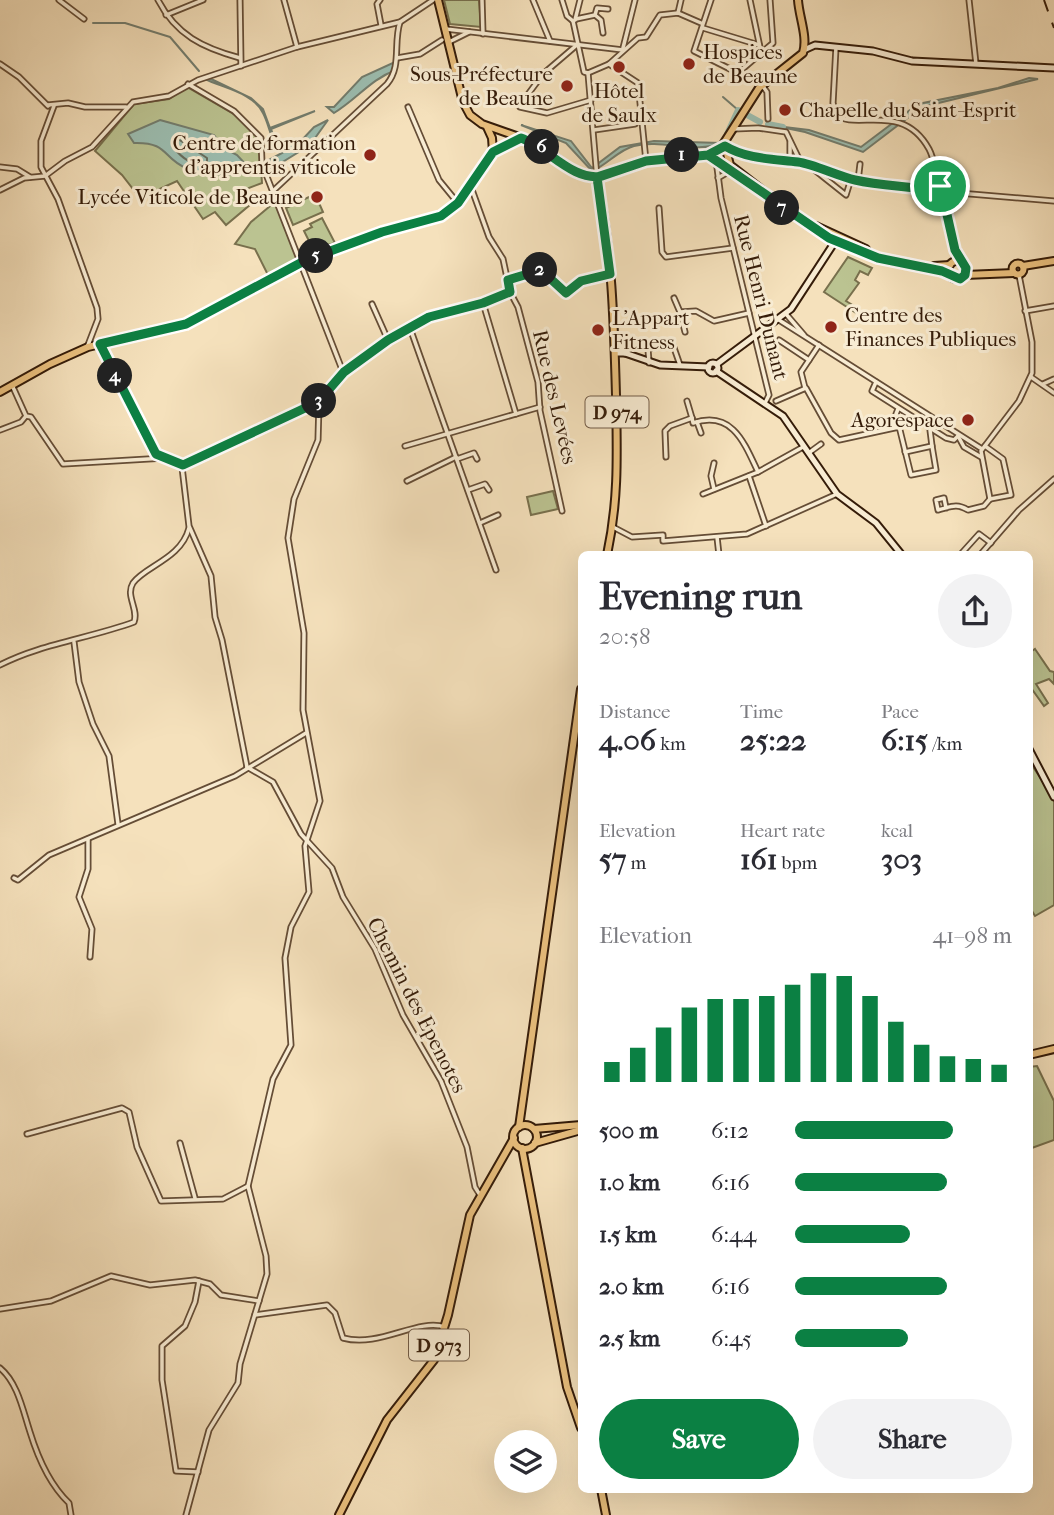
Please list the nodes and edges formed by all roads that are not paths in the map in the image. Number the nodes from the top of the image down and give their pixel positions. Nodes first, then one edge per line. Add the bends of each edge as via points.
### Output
1 (59, 0) edge
2 (158, 0) edge
3 (203, 0) edge
4 (240, 0) edge
5 (284, 0) edge
6 (380, 0) edge
7 (436, 0) edge
8 (482, 0) edge
9 (533, 0) edge
10 (562, 0) edge
11 (580, 0) edge
12 (635, 0) edge
13 (681, 0) edge
14 (710, 0) edge
15 (750, 0) edge
16 (770, 0) edge
17 (798, 0) edge
18 (970, 0) edge
19 (608, 9) dead end
20 (678, 13) junction
21 (166, 15) junction
22 (595, 15) junction
23 (84, 19) dead end
24 (575, 20) junction
25 (400, 22) junction
26 (381, 25) junction
27 (702, 26) junction
28 (446, 29) junction
29 (470, 32) junction
30 (603, 33) dead end
31 (483, 34) junction
32 (804, 37) junction
33 (446, 41) junction
34 (551, 41) junction
35 (578, 44) junction
36 (760, 45) junction
37 (815, 45) junction
38 (297, 47) junction
39 (836, 47) junction
40 (623, 50) junction
41 (804, 50) junction
42 (761, 52) junction
43 (240, 58) junction
44 (397, 58) junction
45 (0, 64) edge
46 (609, 64) junction
47 (976, 64) junction
48 (241, 66) junction
49 (1054, 68) edge
50 (739, 72) junction
51 (588, 73) junction
52 (188, 84) junction
53 (761, 87) junction
54 (526, 97) dead end
55 (591, 100) junction
56 (48, 106) junction
57 (54, 106) junction
58 (127, 107) junction
59 (408, 107) dead end
60 (520, 107) dead end
61 (50, 111) junction
62 (768, 119) dead end
63 (635, 124) dead end
64 (487, 127) junction
65 (594, 130) junction
66 (733, 130) junction
67 (521, 138) junction
68 (789, 140) junction
69 (725, 146) junction
70 (493, 152) junction
71 (715, 152) junction
72 (708, 155) junction
73 (646, 161) junction
74 (790, 162) junction
75 (801, 163) junction
76 (860, 164) dead end
77 (718, 165) junction
78 (0, 167) edge
79 (811, 168) junction
80 (731, 169) junction
81 (597, 171) junction
82 (45, 176) junction
83 (30, 177) junction
84 (718, 178) junction
85 (852, 179) junction
86 (858, 181) junction
87 (940, 186) junction
88 (471, 187) junction
89 (0, 190) edge
90 (272, 191) junction
91 (936, 191) junction
92 (947, 191) junction
93 (1054, 194) edge
94 (943, 197) junction
95 (1054, 201) edge
96 (458, 203) junction
97 (659, 208) dead end
98 (837, 239) junction
99 (733, 248) junction
100 (302, 262) junction
101 (1054, 262) edge
102 (958, 264) junction
103 (1018, 270) junction
104 (610, 274) junction
105 (949, 274) junction
106 (965, 275) junction
107 (508, 280) junction
108 (510, 292) junction
109 (674, 298) dead end
110 (483, 303) junction
111 (372, 304) dead end
112 (1054, 306) edge
113 (680, 312) junction
114 (1025, 312) junction
115 (749, 313) junction
116 (786, 314) junction
117 (779, 320) junction
118 (410, 328) junction
119 (685, 332) dead end
120 (615, 334) junction
121 (754, 334) junction
122 (806, 337) junction
123 (388, 340) junction
124 (779, 340) dead end
125 (100, 344) junction
126 (820, 345) junction
127 (88, 347) junction
128 (625, 352) junction
129 (615, 353) junction
130 (809, 360) junction
131 (649, 363) junction
132 (717, 364) junction
133 (680, 365) junction
134 (709, 367) junction
135 (344, 372) junction
136 (716, 372) junction
137 (1031, 377) junction
138 (1054, 379) edge
139 (876, 382) junction
140 (1043, 384) junction
141 (12, 385) junction
142 (805, 388) junction
143 (0, 391) edge
144 (1054, 393) edge
145 (687, 401) dead end
146 (318, 402) junction
147 (768, 403) junction
148 (540, 407) junction
149 (916, 408) junction
150 (898, 409) junction
151 (516, 414) junction
152 (26, 416) junction
153 (910, 417) junction
154 (692, 418) junction
155 (697, 422) junction
156 (899, 427) junction
157 (0, 430) edge
158 (930, 430) junction
159 (701, 433) dead end
160 (448, 434) junction
161 (958, 436) junction
162 (821, 444) dead end
163 (405, 446) dead end
164 (805, 446) junction
165 (932, 446) junction
166 (982, 451) junction
167 (905, 452) junction
168 (810, 453) junction
169 (666, 457) dead end
170 (160, 458) junction
171 (456, 458) junction
172 (477, 459) dead end
173 (714, 463) dead end
174 (183, 465) junction
175 (758, 472) junction
176 (748, 476) junction
177 (1054, 479) edge
178 (407, 481) dead end
179 (714, 489) junction
180 (468, 490) junction
181 (489, 490) dead end
182 (703, 494) dead end
183 (837, 495) junction
184 (990, 499) junction
185 (946, 508) dead end
186 (562, 511) dead end
187 (498, 515) dead end
188 (480, 523) junction
189 (766, 526) junction
190 (613, 527) junction
191 (190, 533) junction
192 (717, 537) junction
193 (990, 543) junction
194 (608, 551) edge
195 (719, 551) edge
196 (899, 551) edge
197 (964, 551) edge
198 (983, 551) edge
199 (496, 570) dead end
200 (74, 642) junction
201 (0, 665) edge
202 (578, 710) edge
203 (306, 733) junction
204 (1033, 757) edge
205 (247, 767) junction
206 (1054, 797) edge
207 (118, 824) junction
208 (88, 839) junction
209 (307, 839) junction
210 (15, 878) dead end
211 (90, 957) dead end
212 (1054, 1049) edge
213 (1033, 1054) edge
214 (522, 1095) junction
215 (519, 1127) junction
216 (531, 1127) junction
217 (578, 1127) edge
218 (578, 1128) edge
219 (27, 1134) dead end
220 (514, 1138) junction
221 (180, 1143) dead end
222 (534, 1145) junction
223 (520, 1147) junction
224 (502, 1159) junction
225 (530, 1181) junction
226 (248, 1186) junction
227 (480, 1195) junction
228 (195, 1198) junction
229 (199, 1281) junction
230 (259, 1301) junction
231 (0, 1309) edge
232 (256, 1315) junction
233 (445, 1327) junction
234 (0, 1368) edge
235 (578, 1419) edge
236 (198, 1472) junction
237 (602, 1493) edge
238 (71, 1515) edge
239 (186, 1515) edge
240 (339, 1515) edge
241 (606, 1515) edge

1 - 23 street
2 - 21 street
3 - 21 street
4 - 43 street
5 - 38 street
6 - 26 street
7 - 25 street
7 - 28 main road
8 - 31 street
9 - 34 street
10 - 24 street via 567,16
11 - 24 street
12 - 40 street
13 - 20 street
14 - 27 street
15 - 36 street
16 - 42 street via 774,40
17 - 32 main road
18 - 47 street
19 - 22 street via 596,8
20 - 27 street
20 - 40 street via 660,15 646,37
21 - 43 street via 186,36
22 - 24 street
22 - 30 street
24 - 35 street
25 - 26 street
25 - 44 street
26 - 38 street
27 - 36 street
27 - 50 street via 694,51
28 - 29 street
28 - 33 main road
29 - 31 street
29 - 33 street
31 - 34 street
32 - 37 main road
32 - 41 main road
33 - 44 street via 420,54
33 - 64 main road via 465,107
34 - 35 street
35 - 40 street
35 - 51 street
35 - 54 street via 542,74
36 - 42 street
37 - 39 main road
37 - 41 main road
38 - 48 street
39 - 47 main road via 912,61
39 - 87 street via 833,103 838,117 902,124 930,150
40 - 46 street
41 - 53 main road via 797,61
42 - 50 street
43 - 48 street
44 - 90 street via 397,72
45 - 56 street
46 - 51 street
46 - 73 street via 638,83
47 - 49 main road
48 - 52 street
50 - 53 street
51 - 55 street
52 - 58 street via 169,96
52 - 90 street via 250,123 261,138 262,164
53 - 62 street via 768,100
53 - 66 main road
55 - 60 street via 547,113
55 - 65 street
56 - 57 street
56 - 61 street
57 - 58 street
57 - 61 street
58 - 82 street via 92,147
59 - 96 street via 439,180
61 - 82 street via 40,147
63 - 65 street
64 - 67 main road
64 - 70 main road
65 - 81 street
66 - 68 street via 786,132
66 - 69 main road
67 - 70 main road
67 - 81 main road via 576,172
68 - 74 street
68 - 75 street
69 - 71 main road
69 - 74 street
69 - 80 main road
70 - 88 main road
71 - 72 main road
71 - 77 street, Rue Henri Dunant
72 - 73 main road
72 - 77 main road
73 - 81 main road
74 - 75 street
75 - 79 street
76 - 86 street
77 - 80 main road
77 - 84 street, Rue Henri Dunant
78 - 83 street via 18,169
79 - 85 street
79 - 85 street via 846,195
80 - 84 street
80 - 98 main road
80 - 98 main road
81 - 104 main road, D 974
82 - 83 street
82 - 127 street via 58,199 97,308
83 - 89 street
84 - 99 street, Rue Henri Dunant
85 - 86 street
86 - 91 street
87 - 91 street
87 - 92 street
88 - 96 main road
88 - 107 street, Rue des Levées
90 - 100 street
91 - 94 street
92 - 94 street
92 - 95 street
93 - 95 street
94 - 102 street
96 - 100 main road via 441,216
97 - 99 street via 666,257
98 - 102 main road via 933,266
98 - 105 main road via 878,258
98 - 116 main road
99 - 115 street, Rue Henri Dunant
100 - 125 main road via 186,324
100 - 135 street
101 - 103 main road
102 - 103 main road
102 - 105 main road
102 - 106 main road
103 - 106 main road
103 - 114 street
104 - 107 street via 581,281 566,293 541,270
104 - 120 main road, D 974
105 - 106 main road via 958,279
107 - 108 street, Rue des Levées
108 - 110 street
108 - 148 street, Rue des Levées via 538,382
109 - 113 street
110 - 118 street via 429,317
110 - 151 street
111 - 123 street
112 - 114 street
113 - 115 street via 696,311 714,321
113 - 119 street
114 - 137 street via 1034,357
115 - 121 street, Rue Henri Dunant
116 - 117 main road
116 - 122 street
117 - 121 main road
117 - 122 street
118 - 123 street
118 - 160 street
120 - 128 main road
120 - 129 main road, D 974
121 - 132 main road
121 - 147 street, Rue Henri Dunant
122 - 126 street
123 - 135 street
124 - 130 street
125 - 127 main road
125 - 170 street
126 - 130 street
126 - 139 street
127 - 141 main road
128 - 129 main road
128 - 131 main road
129 - 190 main road, D 974 via 618,491
130 - 142 street via 801,372
131 - 133 main road
131 - 133 street via 648,349 673,345
132 - 134 main road
132 - 136 main road
133 - 134 main road
134 - 136 main road
135 - 146 street
136 - 147 main road
137 - 140 street
137 - 166 street
138 - 140 street
139 - 149 street
139 - 150 street via 872,391
140 - 144 street
141 - 143 main road
141 - 152 street
142 - 147 street, Rue Henri Dunant
142 - 156 street via 835,439
145 - 154 street
146 - 174 street
146 - 203 street via 318,440 294,499 288,538 304,634
147 - 164 main road
148 - 151 street
148 - 186 street, Rue des Levées
149 - 153 street
149 - 161 street
150 - 153 street
150 - 156 street
151 - 160 street
152 - 157 street
152 - 170 street via 63,464
153 - 158 street
154 - 155 street
154 - 169 street via 665,431
155 - 159 street
155 - 175 street via 715,418 726,423
156 - 167 street
158 - 161 street via 951,440
158 - 165 street
160 - 163 street
160 - 171 street
161 - 166 street
161 - 166 street via 964,447
162 - 168 street
164 - 168 main road
164 - 175 street
165 - 167 street
165 - 167 street via 936,468 929,472 911,475
166 - 184 street
166 - 184 street via 1003,459 1011,495
168 - 183 main road
170 - 174 street
171 - 172 street via 474,453
171 - 178 street
171 - 180 street
173 - 179 street
174 - 191 street
175 - 176 street
176 - 179 street
176 - 189 street
177 - 193 street
179 - 182 street
180 - 181 street via 485,484
180 - 188 street
183 - 189 street
183 - 196 main road via 876,523
184 - 185 street via 985,506 968,510 960,504
187 - 188 street
188 - 199 street
189 - 192 street via 747,534
190 - 192 street via 632,537 663,535 663,541
190 - 194 main road, D 974
191 - 200 street via 164,561 134,581 134,622
191 - 205 street via 211,576 211,597
192 - 195 street
193 - 197 street via 979,534
193 - 198 street
200 - 201 street
200 - 207 street via 79,682 109,756
202 - 214 main road
203 - 205 street
203 - 209 street via 320,801
204 - 206 main road
205 - 207 street
205 - 209 street, Chemin des Epenotes via 273,782
207 - 208 street
208 - 210 street via 49,855
208 - 211 street via 88,869 79,897 92,929
209 - 226 street via 309,892 291,927 285,958 292,1038 273,1079
209 - 227 street, Chemin des Epenotes via 332,868 343,897 375,949 403,1016 441,1081
212 - 213 main road
214 - 215 main road
214 - 216 main road via 524,1118
215 - 216 main road
215 - 220 main road
216 - 217 main road
216 - 222 main road
218 - 222 main road
219 - 228 street via 126,1109 158,1199 169,1203
220 - 223 main road
220 - 224 main road, D 973
221 - 228 street
222 - 223 main road
222 - 225 main road
223 - 224 main road, D 973
223 - 225 main road
224 - 227 main road, D 973
225 - 235 main road via 567,1387
226 - 228 street via 223,1199
226 - 230 street via 266,1256 267,1274
227 - 233 main road, D 973 via 467,1225
229 - 230 street via 226,1297
229 - 231 street via 150,1285 111,1276 51,1301
229 - 236 street via 185,1326 162,1346 162,1379 176,1471
230 - 232 street
232 - 233 street via 327,1305 335,1313 343,1338 368,1342 433,1325
232 - 236 street via 238,1383 209,1430
233 - 240 main road, D 973 via 429,1368 387,1420
234 - 238 street via 18,1396 44,1468 69,1503
236 - 239 street
237 - 241 main road

